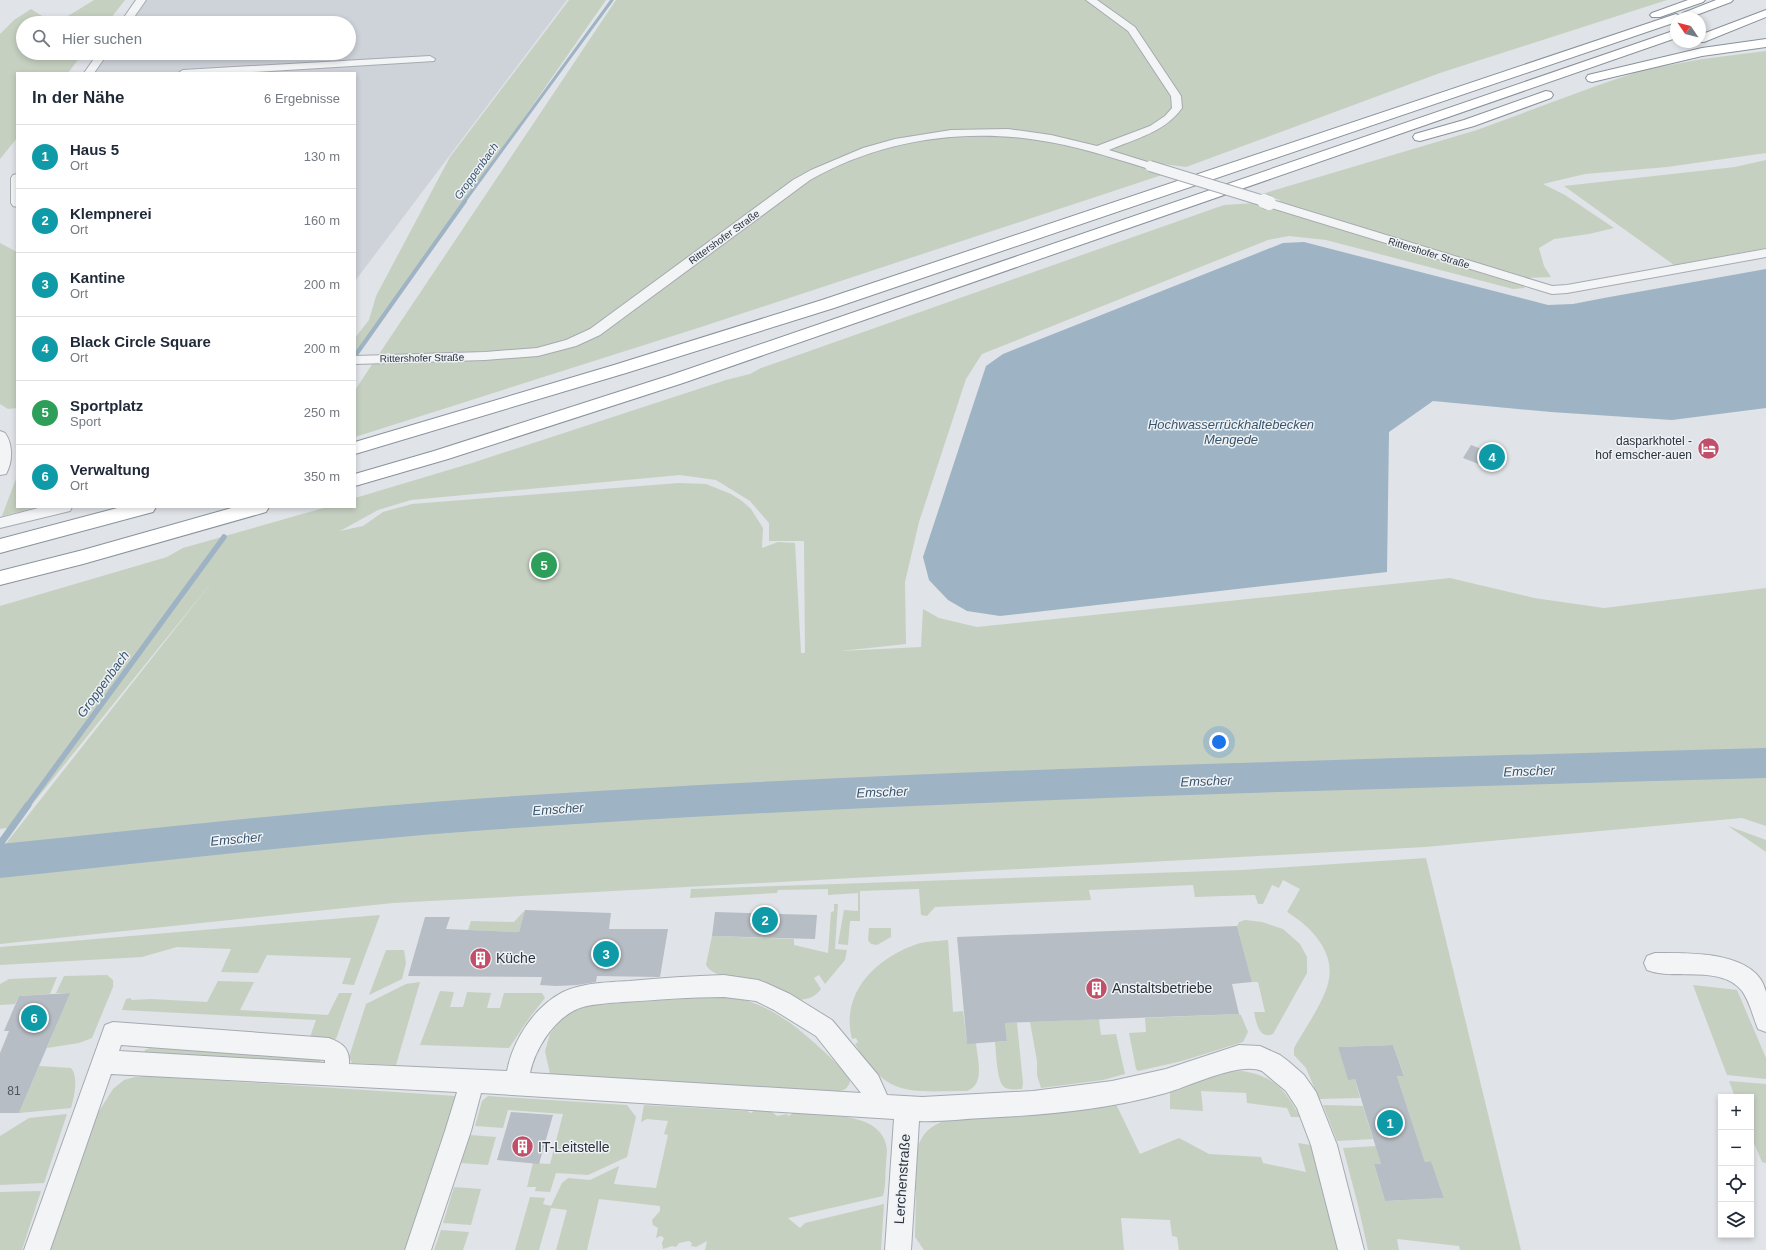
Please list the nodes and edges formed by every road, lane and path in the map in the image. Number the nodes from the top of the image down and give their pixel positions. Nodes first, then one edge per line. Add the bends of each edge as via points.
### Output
1 (141, 0) edge
2 (1091, 0) edge
3 (1699, 0) edge
4 (1727, 0) edge
5 (1766, 1) edge
6 (1693, 12) edge
7 (1766, 13) edge
8 (1729, 15) dead end
9 (130, 16) edge
10 (1670, 20) edge
11 (1670, 36) edge
12 (1706, 37) edge
13 (1766, 43) edge
14 (1673, 48) edge
15 (430, 59) dead end
16 (98, 60) edge
17 (90, 72) edge
18 (201, 72) edge
19 (1592, 78) junction
20 (1577, 83) dead end
21 (1556, 91) dead end
22 (1386, 102) dead end
23 (1276, 139) dead end
24 (1098, 150) junction
25 (1269, 175) junction
26 (1154, 193) junction
27 (1766, 253) edge
28 (356, 360) edge
29 (0, 436) edge
30 (356, 448) edge
31 (0, 470) edge
32 (356, 480) edge
33 (60, 508) edge
34 (142, 508) edge
35 (256, 508) edge
36 (0, 523) edge
37 (0, 546) edge
38 (0, 578) edge
39 (1655, 963) dead end
40 (1766, 1021) edge
41 (472, 1082) junction
42 (516, 1084) junction
43 (878, 1106) junction
44 (907, 1108) junction
45 (37, 1250) edge
46 (418, 1250) edge
47 (898, 1250) edge
48 (1351, 1250) edge

1 - 9 street
2 - 24 street via 1132,29 1176,96 1177,108 1169,118 1154,128
3 - 22 highway via 1483,73
4 - 6 highway
5 - 8 highway
7 - 12 highway
10 - 26 highway
11 - 25 highway
13 - 19 highway via 1702,52
14 - 19 highway
15 - 18 street
16 - 17 street
19 - 20 highway
21 - 25 highway via 1469,123 1340,160
23 - 26 highway
24 - 27 street, Rittershofer Straße, bridge via 1552,290
24 - 28 street, Rittershofer Straße via 1062,140 1034,136 964,132 932,135 857,153 813,173 793,186 595,332 571,343 538,352
25 - 32 highway via 572,414
26 - 30 highway via 820,307
29 - 31 street via 3,445
33 - 36 street
34 - 37 highway
35 - 38 highway
39 - 40 street via 1714,966 1740,974 1751,985
41 - 42 street
41 - 45 street via 103,1062
41 - 46 street
42 - 43 street
42 - 43 street via 526,1047 556,1009 572,999 605,993 724,986 758,991 782,1002 824,1028 869,1083
43 - 44 street
44 - 47 street, Lerchenstraße
44 - 48 street via 1033,1103 1112,1093 1166,1081 1239,1057 1260,1058 1280,1069 1295,1083 1307,1101 1324,1145

